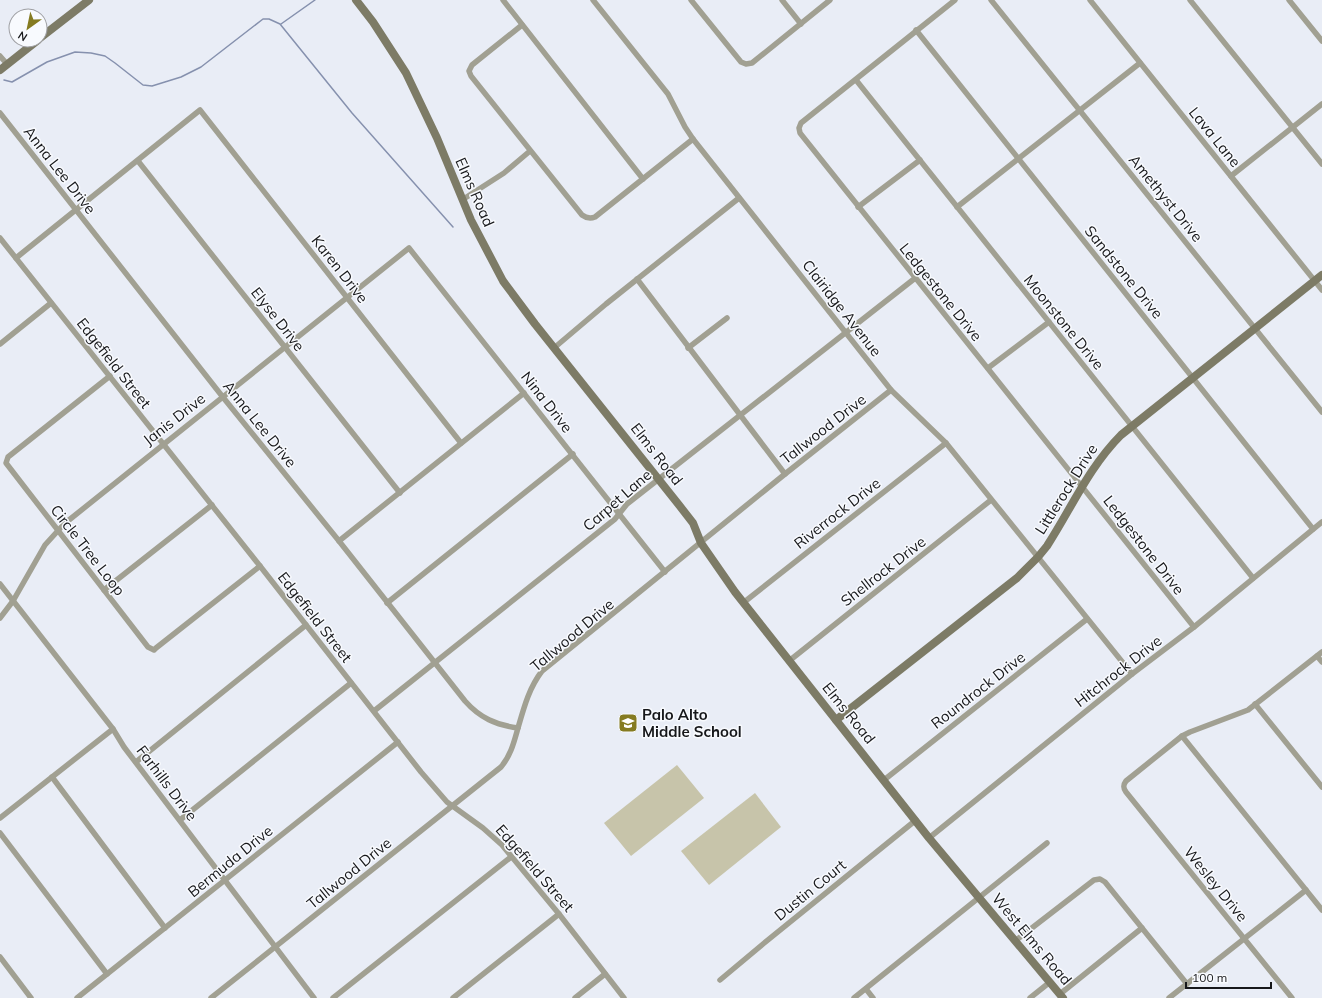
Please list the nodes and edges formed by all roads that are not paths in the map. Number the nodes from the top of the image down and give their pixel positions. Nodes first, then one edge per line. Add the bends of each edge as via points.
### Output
1 (89, 0) edge
2 (356, 0) edge
3 (503, 0) edge
4 (593, 0) edge
5 (691, 0) edge
6 (782, 0) edge
7 (830, 0) edge
8 (955, 0) edge
9 (991, 0) edge
10 (1090, 0) edge
11 (1190, 0) edge
12 (1289, 0) edge
13 (801, 24) junction
14 (522, 25) junction
15 (916, 30) junction
16 (48, 32) edge
17 (1322, 41) edge
18 (27, 48) edge
19 (0, 56) edge
20 (1140, 62) junction
21 (7, 64) junction
22 (0, 70) edge
23 (856, 80) junction
24 (1322, 104) edge
25 (1080, 110) junction
26 (0, 113) edge
27 (1292, 128) junction
28 (693, 139) junction
29 (530, 151) junction
30 (1019, 159) junction
31 (920, 160) junction
32 (138, 161) junction
33 (1322, 164) edge
34 (1231, 176) junction
35 (643, 179) junction
36 (739, 198) junction
37 (462, 200) junction
38 (858, 207) junction
39 (957, 207) junction
40 (76, 209) junction
41 (0, 238) edge
42 (409, 248) joint
43 (16, 258) junction
44 (1322, 275) edge
45 (637, 279) junction
46 (914, 279) junction
47 (1315, 280) junction
48 (1322, 290) edge
49 (347, 297) junction
50 (51, 303) junction
51 (727, 318) dead end
52 (1049, 322) junction
53 (1255, 328) junction
54 (847, 332) junction
55 (0, 344) edge
56 (285, 347) junction
57 (554, 348) junction
58 (688, 348) junction
59 (988, 368) junction
60 (110, 376) junction
61 (1193, 378) junction
62 (891, 390) junction
63 (524, 393) junction
64 (222, 396) junction
65 (1322, 412) edge
66 (741, 416) junction
67 (1132, 426) junction
68 (163, 443) junction
69 (462, 443) junction
70 (946, 443) junction
71 (573, 454) junction
72 (785, 474) junction
73 (659, 479) junction
74 (1082, 487) junction
75 (400, 492) junction
76 (991, 500) junction
77 (212, 505) junction
78 (620, 514) junction
79 (1322, 522) edge
80 (1313, 529) junction
81 (57, 530) junction
82 (339, 541) junction
83 (701, 543) junction
84 (1038, 557) junction
85 (260, 566) junction
86 (665, 572) junction
87 (1253, 578) junction
88 (0, 584) edge
89 (104, 590) junction
90 (13, 602) junction
91 (387, 603) junction
92 (743, 603) junction
93 (0, 618) edge
94 (1087, 619) junction
95 (306, 625) junction
96 (1194, 627) junction
97 (1322, 652) edge
98 (1317, 656) junction
99 (789, 661) junction
100 (1322, 662) edge
101 (436, 663) junction
102 (1132, 674) junction
103 (351, 683) junction
104 (1256, 704) junction
105 (374, 711) junction
106 (836, 720) junction
107 (518, 728) junction
108 (113, 729) junction
109 (1182, 736) junction
110 (398, 742) junction
111 (136, 762) junction
112 (52, 777) junction
113 (884, 780) junction
114 (1322, 787) edge
115 (452, 806) junction
116 (0, 818) edge
117 (180, 820) junction
118 (916, 820) junction
119 (0, 833) edge
120 (929, 838) junction
121 (1048, 842) dead end
122 (511, 857) junction
123 (226, 880) junction
124 (1306, 890) junction
125 (979, 898) junction
126 (1322, 910) edge
127 (559, 914) junction
128 (165, 928) junction
129 (1142, 928) junction
130 (1244, 939) junction
131 (1015, 941) junction
132 (276, 947) junction
133 (0, 957) edge
134 (107, 974) junction
135 (605, 974) junction
136 (720, 980) dead end
137 (1050, 982) junction
138 (1187, 984) junction
139 (866, 989) junction
140 (1061, 996) edge
141 (31, 998) edge
142 (77, 998) edge
143 (211, 998) edge
144 (314, 998) edge
145 (333, 998) edge
146 (453, 998) edge
147 (575, 998) edge
148 (624, 998) edge
149 (854, 998) edge
150 (873, 998) edge
151 (1030, 998) edge
152 (1169, 998) edge
153 (1292, 998) edge

1 - 16 main road
2 - 37 main road, Elms Road via 374,22 406,73 437,138
3 - 14 street
4 - 28 street, Clairidge Avenue via 668,94
5 - 13 street via 741,62 746,64 752,63
6 - 13 street
7 - 13 street
8 - 15 street, Ledgestone Drive
9 - 25 street, Amethyst Drive
10 - 20 street, Lava Lane
11 - 27 street
12 - 17 street
14 - 29 street via 472,65 470,76
14 - 35 street
15 - 23 street, Ledgestone Drive
15 - 30 street, Sandstone Drive
18 - 21 main road
19 - 21 street
20 - 25 street
20 - 34 street, Lava Lane
21 - 22 main road
23 - 31 street, Moonstone Drive
23 - 38 street, Ledgestone Drive via 801,123 799,128 800,133
24 - 27 street
25 - 30 street
25 - 53 street, Amethyst Drive
26 - 40 street, Anna Lee Drive
27 - 33 street
27 - 34 street
28 - 35 street
28 - 36 street, Clairidge Avenue
29 - 35 street via 587,218 595,217
29 - 37 street
30 - 39 street
30 - 61 street, Sandstone Drive
31 - 38 street
31 - 39 street, Moonstone Drive
32 - 40 street
32 - 49 street, Karen Drive via 200,110
32 - 56 street, Elyse Drive
34 - 47 street, Lava Lane
36 - 45 street
36 - 54 street, Clairidge Avenue
37 - 57 main road, Elms Road via 503,281
38 - 46 street, Ledgestone Drive
39 - 52 street, Moonstone Drive
40 - 43 street
40 - 64 street, Anna Lee Drive
41 - 43 street, Edgefield Street
42 - 49 street, Janis Drive
42 - 63 street, Nina Drive
43 - 50 street, Edgefield Street
44 - 47 main road, Littlerock Drive
45 - 57 street
45 - 58 street
46 - 54 street, Carpet Lane
46 - 59 street, Ledgestone Drive
47 - 48 street, Lava Lane
47 - 53 main road, Littlerock Drive
49 - 56 street, Janis Drive
49 - 69 street, Karen Drive
50 - 55 street
50 - 60 street, Edgefield Street
51 - 58 street
52 - 59 street
52 - 67 street, Moonstone Drive
53 - 61 main road, Littlerock Drive
53 - 65 street, Amethyst Drive
54 - 62 street, Clairidge Avenue
54 - 66 street, Carpet Lane
56 - 64 street, Janis Drive
56 - 75 street, Elyse Drive
57 - 73 main road, Elms Road
58 - 66 street
59 - 74 street, Ledgestone Drive
60 - 68 street, Edgefield Street
60 - 81 street, Circle Tree Loop via 6,459 7,465
61 - 67 main road, Littlerock Drive
61 - 80 street, Sandstone Drive
62 - 70 street, Clairidge Avenue
62 - 72 street, Tallwood Drive
63 - 69 street
63 - 71 street, Nina Drive
64 - 68 street, Janis Drive
64 - 82 street, Anna Lee Drive
66 - 72 street
66 - 73 street, Carpet Lane
67 - 74 main road, Littlerock Drive via 1105,452
67 - 87 street, Moonstone Drive
68 - 77 street, Edgefield Street
68 - 81 street, Janis Drive
69 - 75 street
70 - 76 street, Clairidge Avenue
70 - 92 street, Riverrock Drive
71 - 78 street, Nina Drive
71 - 91 street
72 - 83 street, Tallwood Drive
73 - 78 street, Carpet Lane via 627,504
73 - 83 main road, Elms Road via 693,524
74 - 84 main road, Littlerock Drive via 1059,528
74 - 96 street, Ledgestone Drive
75 - 82 street
76 - 84 street, Clairidge Avenue
76 - 99 street, Shellrock Drive
77 - 85 street, Edgefield Street
77 - 89 street
78 - 86 street, Nina Drive
78 - 101 street, Carpet Lane
79 - 80 street, Hitchrock Drive
80 - 87 street, Hitchrock Drive
81 - 89 street, Circle Tree Loop
81 - 90 street, Janis Drive via 40,552
82 - 91 street, Anna Lee Drive
83 - 86 street, Tallwood Drive
83 - 92 main road, Elms Road
84 - 94 street, Clairidge Avenue
84 - 106 main road, Littlerock Drive via 1017,578
85 - 89 street, Circle Tree Loop via 154,650 148,648
85 - 95 street, Edgefield Street
86 - 107 street, Tallwood Drive via 542,671 529,693
87 - 96 street, Hitchrock Drive
88 - 90 street, Farhills Drive
90 - 93 street, Janis Drive
90 - 108 street, Farhills Drive
91 - 101 street, Anna Lee Drive
92 - 99 main road, Elms Road
94 - 102 street
94 - 113 street, Roundrock Drive
95 - 103 street, Edgefield Street
95 - 111 street
96 - 102 street, Hitchrock Drive
97 - 98 street
98 - 100 street
98 - 104 street
99 - 106 main road, Elms Road
101 - 105 street, Carpet Lane
101 - 107 street, Anna Lee Drive via 473,710 498,724
102 - 120 street, Hitchrock Drive
103 - 105 street, Edgefield Street
103 - 117 street
104 - 109 street via 1248,710
104 - 114 street
105 - 110 street, Edgefield Street
106 - 113 main road, Elms Road
107 - 115 street, Tallwood Drive via 506,760
108 - 111 street, Farhills Drive
108 - 112 street
109 - 124 street
109 - 130 street, Wesley Drive via 1126,781 1124,788
110 - 115 street, Edgefield Street via 437,792
110 - 123 street, Bermuda Drive
111 - 117 street, Farhills Drive
112 - 116 street
112 - 128 street
113 - 118 main road, Elms Road
115 - 122 street, Edgefield Street via 484,828
115 - 132 street, Tallwood Drive
117 - 123 street, Farhills Drive
118 - 120 main road, Elms Road
118 - 136 street, Dustin Court
119 - 134 street
120 - 125 main road, Elms Road
121 - 125 street
122 - 127 street, Edgefield Street
122 - 145 street
123 - 128 street, Bermuda Drive
123 - 132 street, Farhills Drive
124 - 126 street
124 - 130 street
125 - 131 main road, West Elms Road
125 - 139 street
127 - 135 street, Edgefield Street
127 - 146 street
128 - 134 street, Bermuda Drive
129 - 131 street via 1100,879 1094,880
129 - 138 street
129 - 140 street
130 - 138 street
130 - 153 street, Wesley Drive
131 - 137 main road, West Elms Road
132 - 143 street, Tallwood Drive
132 - 144 street, Farhills Drive
133 - 141 street
134 - 142 street, Bermuda Drive
135 - 147 street
135 - 148 street, Edgefield Street
137 - 140 main road, West Elms Road
137 - 151 street
138 - 152 street
139 - 149 street
139 - 150 street

